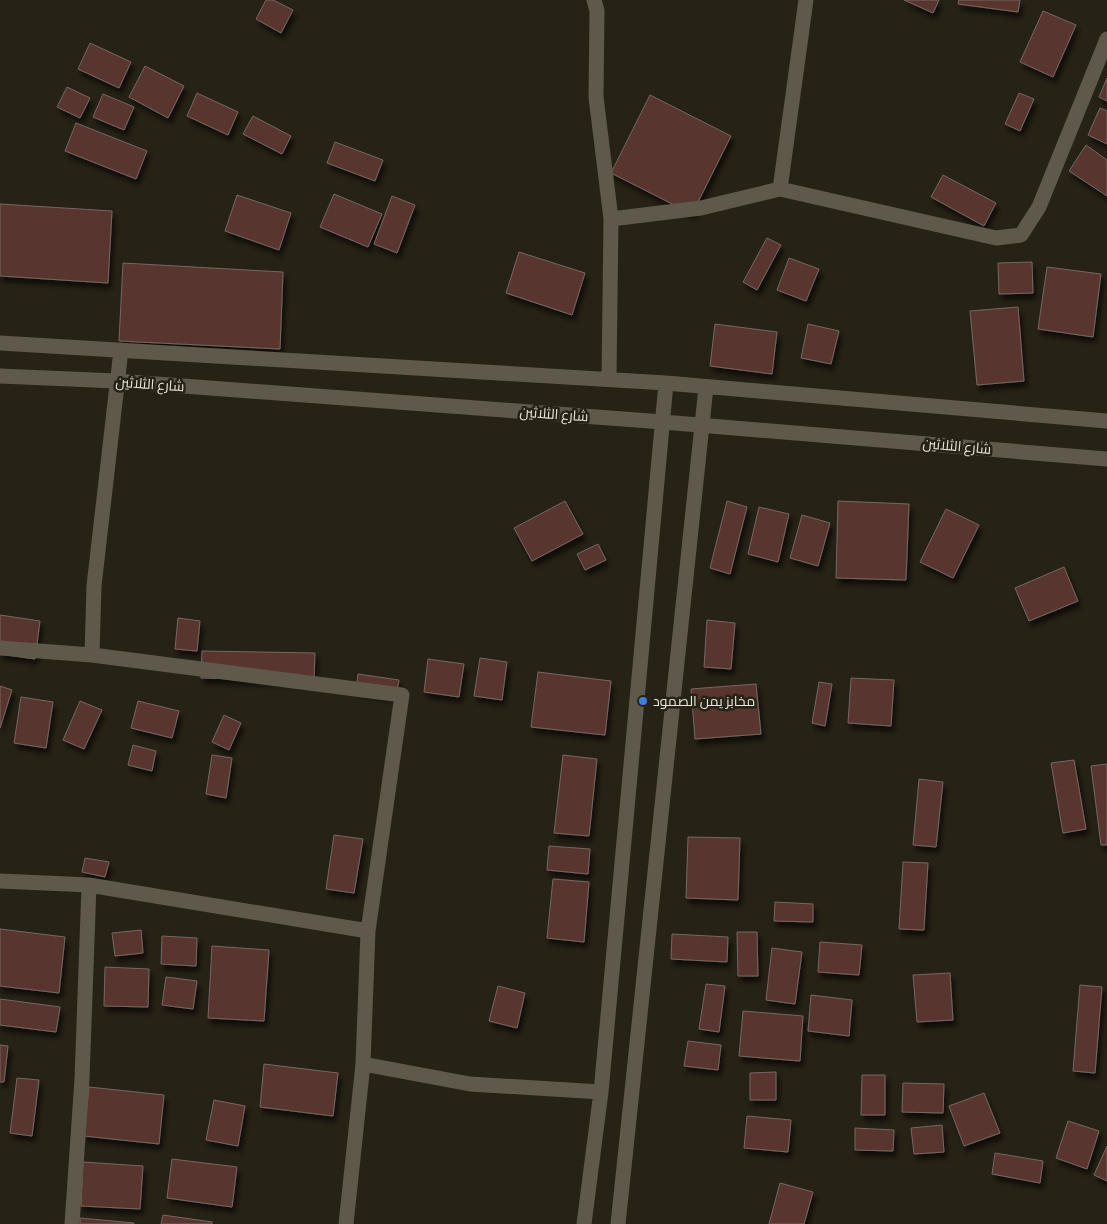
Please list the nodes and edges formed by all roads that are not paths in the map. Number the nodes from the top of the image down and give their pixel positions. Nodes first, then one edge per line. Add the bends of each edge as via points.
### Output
1 (594, 0) edge
2 (806, 0) edge
3 (1107, 39) edge
4 (780, 189) junction
5 (611, 219) junction
6 (0, 343) edge
7 (121, 350) junction
8 (0, 376) edge
9 (609, 380) junction
10 (116, 382) junction
11 (666, 383) junction
12 (706, 386) junction
13 (1107, 421) edge
14 (663, 422) junction
15 (703, 425) junction
16 (1107, 459) edge
17 (0, 648) edge
18 (92, 655) junction
19 (0, 881) edge
20 (89, 885) junction
21 (368, 932) junction
22 (362, 1064) junction
23 (601, 1092) junction
24 (72, 1224) edge
25 (346, 1224) edge
26 (584, 1224) edge
27 (618, 1224) edge

1 - 5 street via 597,11 596,97
2 - 4 street
3 - 4 street via 1039,208 1021,235 996,238
4 - 5 street via 701,208
5 - 9 street
6 - 7 street
7 - 9 street
7 - 10 street
8 - 10 street, شارع الثلاثين
9 - 11 street
10 - 14 street, شارع الثلاثين
10 - 18 street via 94,586
11 - 12 street
11 - 14 street
12 - 13 street
12 - 15 street
14 - 15 street, شارع الثلاثين
14 - 23 street
15 - 16 street, شارع الثلاثين
15 - 27 street
17 - 18 street
18 - 21 street via 402,695
19 - 20 street
20 - 21 street
20 - 24 street via 82,1079
21 - 22 street
22 - 23 street via 470,1084
22 - 25 street
23 - 26 street

